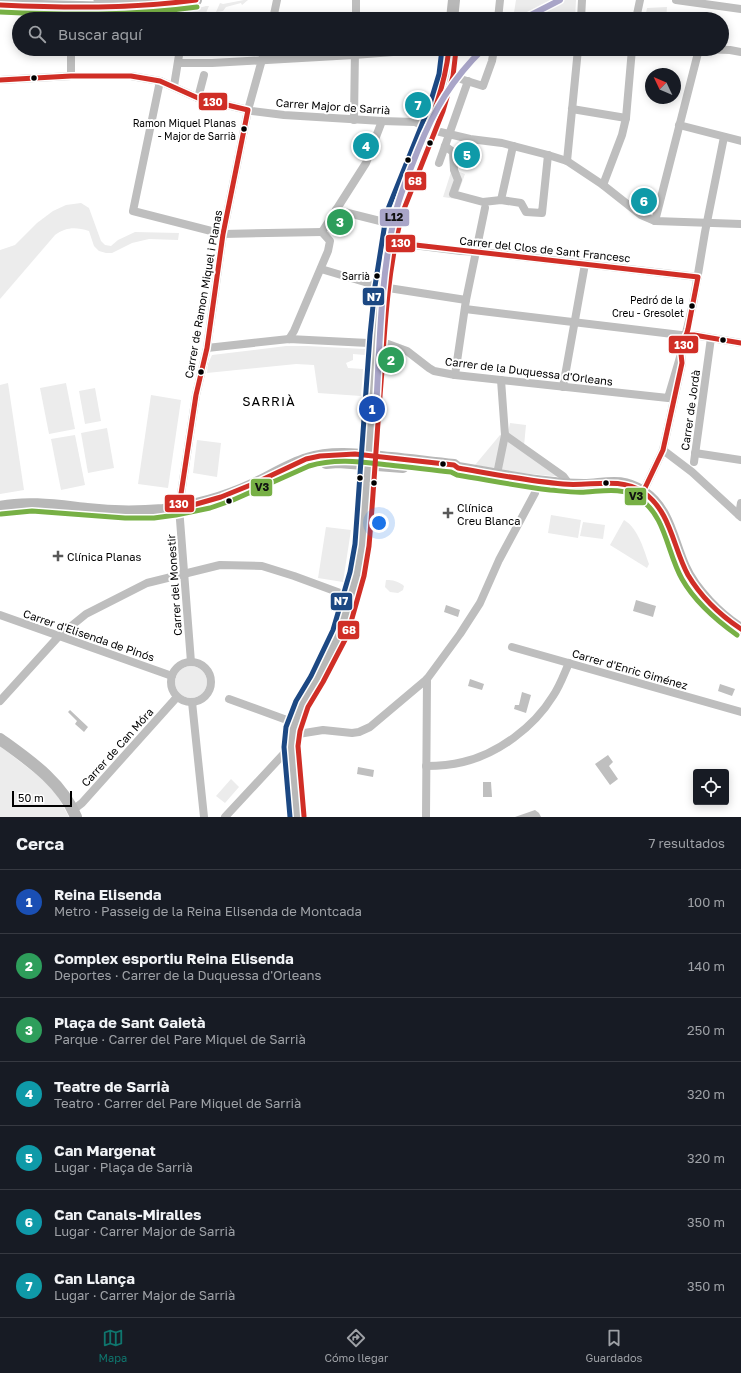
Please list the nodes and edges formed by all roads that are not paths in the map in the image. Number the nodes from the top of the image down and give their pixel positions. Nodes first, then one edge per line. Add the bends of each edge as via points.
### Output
1 (101, 0) edge
2 (166, 0) edge
3 (277, 0) edge
4 (356, 0) edge
5 (454, 0) edge
6 (500, 0) edge
7 (582, 0) edge
8 (640, 0) edge
9 (676, 0) edge
10 (190, 1) edge
11 (0, 5) edge
12 (741, 9) edge
13 (62, 12) edge
14 (80, 12) edge
15 (186, 12) edge
16 (274, 12) edge
17 (356, 12) edge
18 (453, 12) edge
19 (499, 12) edge
20 (581, 12) edge
21 (637, 12) edge
22 (729, 50) edge
23 (741, 52) edge
24 (71, 56) edge
25 (180, 56) edge
26 (263, 56) edge
27 (308, 56) edge
28 (354, 56) edge
29 (449, 56) edge
30 (493, 56) edge
31 (577, 56) edge
32 (631, 56) edge
33 (697, 56) edge
34 (262, 60) junction
35 (179, 63) junction
36 (204, 75) dead end
37 (448, 75) junction
38 (71, 76) junction
39 (0, 80) edge
40 (160, 81) junction
41 (468, 81) junction
42 (174, 86) junction
43 (198, 98) junction
44 (572, 109) junction
45 (248, 110) junction
46 (626, 118) junction
47 (354, 120) junction
48 (382, 121) junction
49 (679, 125) junction
50 (428, 127) junction
51 (449, 134) junction
52 (724, 137) junction
53 (741, 141) edge
54 (445, 146) junction
55 (513, 146) junction
56 (548, 154) junction
57 (567, 161) junction
58 (439, 163) dead end
59 (604, 185) junction
60 (501, 200) junction
61 (484, 205) junction
62 (336, 210) junction
63 (655, 221) junction
64 (392, 224) junction
65 (708, 224) junction
66 (741, 224) edge
67 (322, 232) junction
68 (223, 234) junction
69 (389, 242) junction
70 (476, 252) junction
71 (585, 264) junction
72 (321, 269) junction
73 (698, 277) junction
74 (368, 283) dead end
75 (382, 287) junction
76 (466, 305) junction
77 (574, 322) junction
78 (686, 335) junction
79 (711, 338) junction
80 (289, 339) junction
81 (741, 343) edge
82 (207, 348) junction
83 (681, 354) junction
84 (455, 375) junction
85 (501, 380) junction
86 (563, 387) junction
87 (505, 435) junction
88 (664, 450) junction
89 (741, 460) edge
90 (497, 474) junction
91 (537, 481) junction
92 (569, 484) junction
93 (643, 492) junction
94 (741, 503) edge
95 (0, 507) edge
96 (179, 507) junction
97 (740, 516) edge
98 (183, 573) junction
99 (351, 597) junction
100 (0, 615) edge
101 (741, 629) edge
102 (59, 636) junction
103 (512, 646) dead end
104 (191, 662) junction
105 (569, 663) junction
106 (172, 676) junction
107 (427, 679) junction
108 (177, 697) junction
109 (229, 699) dead end
110 (0, 701) edge
111 (192, 702) junction
112 (741, 712) edge
113 (293, 735) junction
114 (0, 739) edge
115 (426, 766) junction
116 (74, 813) edge
117 (204, 817) edge
118 (224, 817) edge
119 (297, 817) edge
120 (426, 817) edge

1 - 2 highway via 118,3
3 - 16 street
4 - 17 street
5 - 18 street
6 - 19 street
7 - 20 street
8 - 21 street
9 - 12 street
10 - 14 street
10 - 15 street
11 - 13 street
22 - 23 street
24 - 38 street
25 - 35 street
26 - 34 street, Carrer de Ramon Miquel i Planas
27 - 34 street
28 - 47 street
29 - 37 street
30 - 41 street via 483,86
31 - 44 street
32 - 46 street
33 - 49 street
34 - 35 street
34 - 45 street, Carrer de Ramon Miquel i Planas
35 - 42 street
36 - 43 street
37 - 41 street
37 - 50 street
38 - 39 street, Carrer Major de Sarrià
38 - 40 street, Carrer Major de Sarrià via 125,76
40 - 42 street, Carrer Major de Sarrià
40 - 68 street via 133,211
41 - 51 street
42 - 43 street, Carrer Major de Sarrià
43 - 45 street, Carrer Major de Sarrià
44 - 46 street
44 - 57 street
45 - 47 street, Carrer Major de Sarrià
45 - 68 street, Carrer de Ramon Miquel i Planas
46 - 59 street
47 - 48 street, Carrer Major de Sarrià
48 - 50 street, Carrer Major de Sarrià via 414,122
48 - 62 street via 366,162
49 - 52 street
49 - 63 street
50 - 51 street, Carrer Major de Sarrià
50 - 64 street
51 - 54 street
51 - 55 street, Carrer Major de Sarrià
52 - 53 street
52 - 65 street
54 - 58 street
54 - 61 street via 453,152 454,170 458,180 453,194
55 - 56 street, Carrer Major de Sarrià
55 - 60 street
56 - 57 street, Carrer Major de Sarrià
56 - 60 street via 542,213 526,212 521,203
57 - 59 street, Carrer Major de Sarrià
59 - 63 street, Carrer Major de Sarrià via 641,215
60 - 61 street
61 - 70 street
62 - 64 street
62 - 67 street
63 - 65 street, Carrer Major de Sarrià
64 - 69 street
65 - 66 street, Carrer Major de Sarrià
65 - 73 street
67 - 68 street
67 - 72 street via 330,244
68 - 82 street, Carrer de Ramon Miquel i Planas
69 - 70 street, Carrer del Clos de Sant Francesc
69 - 75 street
70 - 71 street, Carrer del Clos de Sant Francesc
70 - 76 street
71 - 73 street, Carrer del Clos de Sant Francesc
71 - 77 street
72 - 74 street
72 - 80 street
73 - 78 street
75 - 76 street
75 - 99 street via 362,545
76 - 77 street
76 - 84 street
77 - 78 street
77 - 86 street
78 - 79 street
78 - 83 street
79 - 81 street
79 - 89 street, Carrer de Jordà via 694,458
80 - 82 street, Carrer de la Duquessa d'Orleans
80 - 84 street, Carrer de la Duquessa d'Orleans via 388,344 407,351 428,368
82 - 96 street, Carrer de Ramon Miquel i Planas via 196,395
83 - 86 street, Carrer de la Duquessa d'Orleans via 668,398
83 - 88 street via 682,363
84 - 85 street, Carrer de la Duquessa d'Orleans
85 - 86 street, Carrer de la Duquessa d'Orleans
85 - 87 street
87 - 90 street
87 - 92 street via 563,476
88 - 93 street
88 - 97 street
90 - 91 street
90 - 96 street via 458,468 454,465 355,454 320,456 306,459 221,497
91 - 92 street
91 - 107 street via 535,493 499,560 480,603
92 - 93 street via 616,483
93 - 101 street via 662,511 693,583 703,596
94 - 97 street
95 - 96 street via 24,504 127,511
96 - 98 street, Carrer del Monestir
98 - 99 street via 220,565 262,566
98 - 102 street via 147,583 111,600 86,614
98 - 104 street, Carrer del Monestir
99 - 113 street via 340,633 302,704
100 - 102 street, Carrer d'Elisenda de Pinós
102 - 106 street, Carrer d'Elisenda de Pinós
102 - 110 street
103 - 105 street, Carrer d'Enric Giménez
104 - 106 street via 176,668
104 - 111 street via 205,668 211,680 207,695
105 - 112 street, Carrer d'Enric Giménez
105 - 115 street via 545,708 511,740 495,750 464,762 448,766
106 - 108 street via 170,682
107 - 113 street via 363,731 352,733 323,730
107 - 115 street
108 - 111 street
108 - 116 street, Carrer de Can Móra
109 - 113 street
111 - 117 street
113 - 118 street
113 - 119 street
114 - 116 street via 46,775
115 - 120 street

